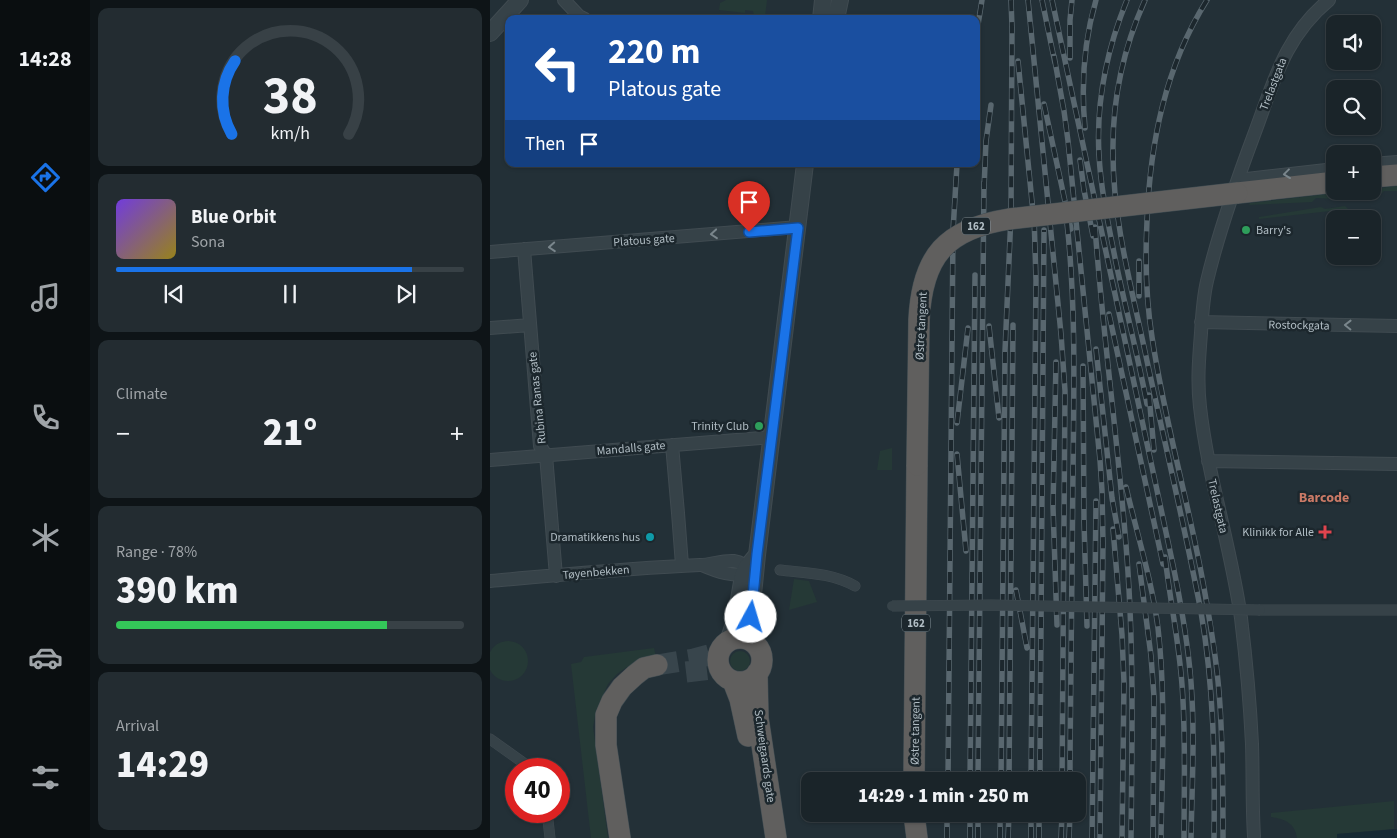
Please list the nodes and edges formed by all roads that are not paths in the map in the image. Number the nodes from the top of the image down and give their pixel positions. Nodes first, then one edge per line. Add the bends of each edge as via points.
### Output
1 (520, 0) edge
2 (564, 0) edge
3 (823, 0) edge
4 (840, 0) edge
5 (1329, 0) edge
6 (506, 15) edge
7 (578, 15) edge
8 (821, 15) edge
9 (837, 15) edge
10 (505, 16) edge
11 (490, 33) edge
12 (1397, 162) edge
13 (1381, 163) edge
14 (805, 167) edge
15 (1326, 169) edge
16 (1397, 175) edge
17 (1381, 176) edge
18 (1238, 180) junction
19 (1326, 183) edge
20 (798, 228) junction
21 (524, 249) junction
22 (490, 252) edge
23 (1202, 322) junction
24 (530, 325) junction
25 (1397, 326) edge
26 (490, 328) edge
27 (772, 437) junction
28 (672, 445) junction
29 (546, 455) junction
30 (490, 460) edge
31 (1208, 461) junction
32 (1397, 464) edge
33 (682, 566) junction
34 (751, 568) junction
35 (780, 570) dead end
36 (556, 576) junction
37 (490, 581) edge
38 (855, 586) dead end
39 (889, 605) dead end
40 (1397, 610) edge
41 (728, 642) junction
42 (752, 643) junction
43 (658, 671) tunnel mouth
44 (757, 673) junction
45 (735, 681) junction
46 (490, 739) edge
47 (517, 758) edge
48 (914, 772) edge
49 (548, 823) edge
50 (1254, 836) dead end
51 (620, 837) edge
52 (550, 838) edge
53 (762, 838) edge
54 (776, 838) edge

1 - 6 street
2 - 7 street
3 - 8 street
4 - 9 street
5 - 18 street, Trelastgata via 1300,30 1283,58
10 - 11 street
12 - 13 street
14 - 20 street
15 -> 18 street
16 - 17 highway
18 - 23 street, Trelastgata via 1206,282
19 - 48 highway, Østre tangent / 162, bridge via 1001,220 955,236 930,265 921,297 919,320
20 -> 21 street, Platous gate
20 - 27 street
21 - 22 street, Platous gate
21 - 24 street, Rubina Ranas gate
25 -> 23 street, Rostockgata
23 - 31 street, Trelastgata via 1199,389
24 - 26 street
24 - 29 street, Rubina Ranas gate via 540,446
27 - 28 street, Mandalls gate
27 - 34 street
28 - 29 street, Mandalls gate
28 - 33 street
29 - 30 street, Mandalls gate
29 - 36 street, Rubina Ranas gate
31 - 32 street
31 - 50 street, Trelastgata via 1241,618 1252,742
33 - 34 street, Tøyenbekken via 702,565 720,572
33 - 36 street, Tøyenbekken
34 - 41 street
34 - 42 street
35 - 38 street via 826,575
36 - 37 street, Tøyenbekken
39 - 40 street, bridge
41 - 42 highway via 740,639
41 - 45 highway via 718,661 721,671
42 - 44 highway via 761,658
43 - 51 highway via 628,683 612,700 606,716 606,745
44 - 45 highway via 749,680
44 - 54 highway, Schweigaards gate via 758,718
45 - 53 highway, Schweigaards gate via 746,724
46 - 47 street
49 - 52 street

